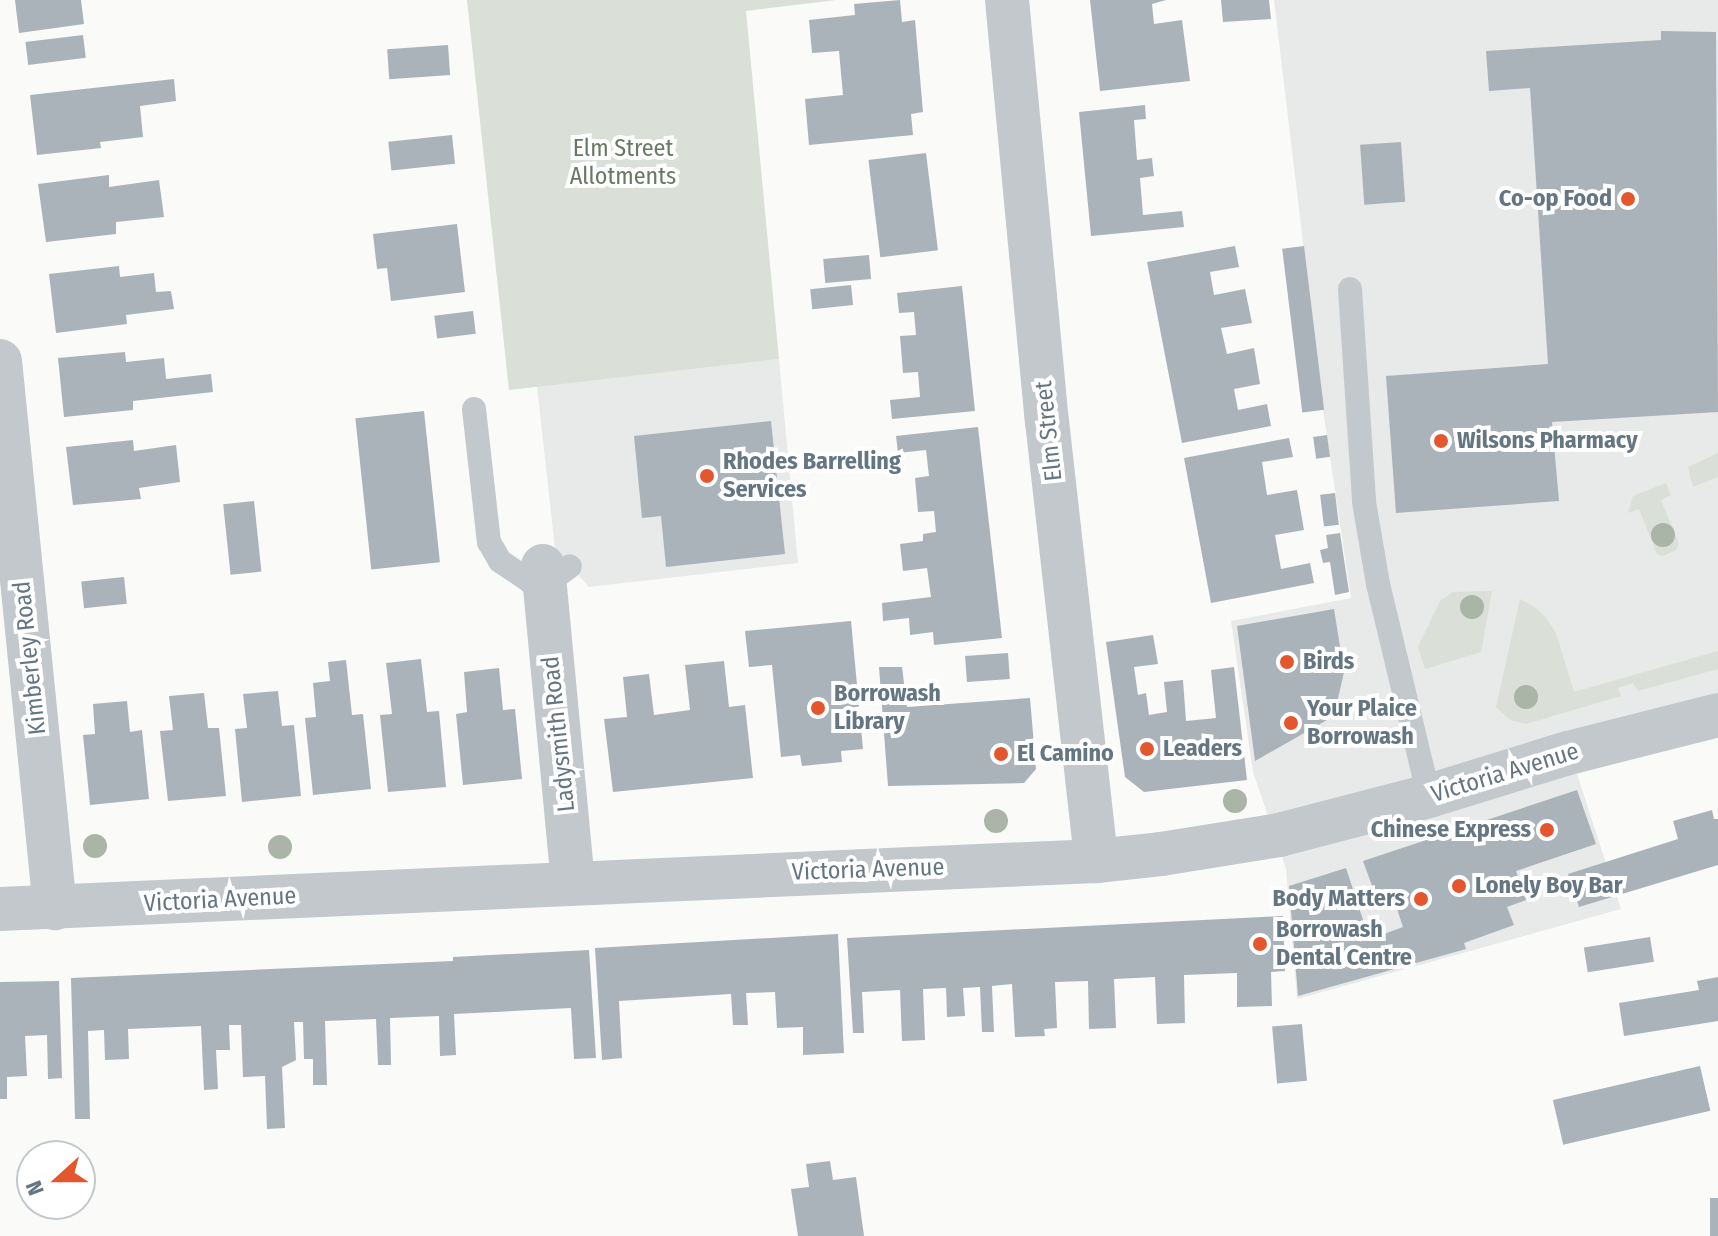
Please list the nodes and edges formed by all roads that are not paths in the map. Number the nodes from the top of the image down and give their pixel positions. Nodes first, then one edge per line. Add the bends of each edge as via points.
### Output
1 (1007, 0) edge
2 (1350, 289) dead end
3 (0, 361) edge
4 (474, 409) dead end
5 (552, 572) joint
6 (1718, 715) edge
7 (1429, 796) junction
8 (1096, 861) junction
9 (573, 883) junction
10 (55, 908) junction
11 (0, 909) edge

1 - 8 street, Elm Street
2 - 7 lane via 1364,502 1378,584
3 - 10 street, Kimberley Road
4 - 5 lane, Ladysmith Road via 489,542 500,561 531,582
5 - 9 street, Ladysmith Road
6 - 7 street, Victoria Avenue
7 - 8 street, Victoria Avenue via 1279,835
8 - 9 street, Victoria Avenue
9 - 10 street, Victoria Avenue
10 - 11 street, Victoria Avenue

